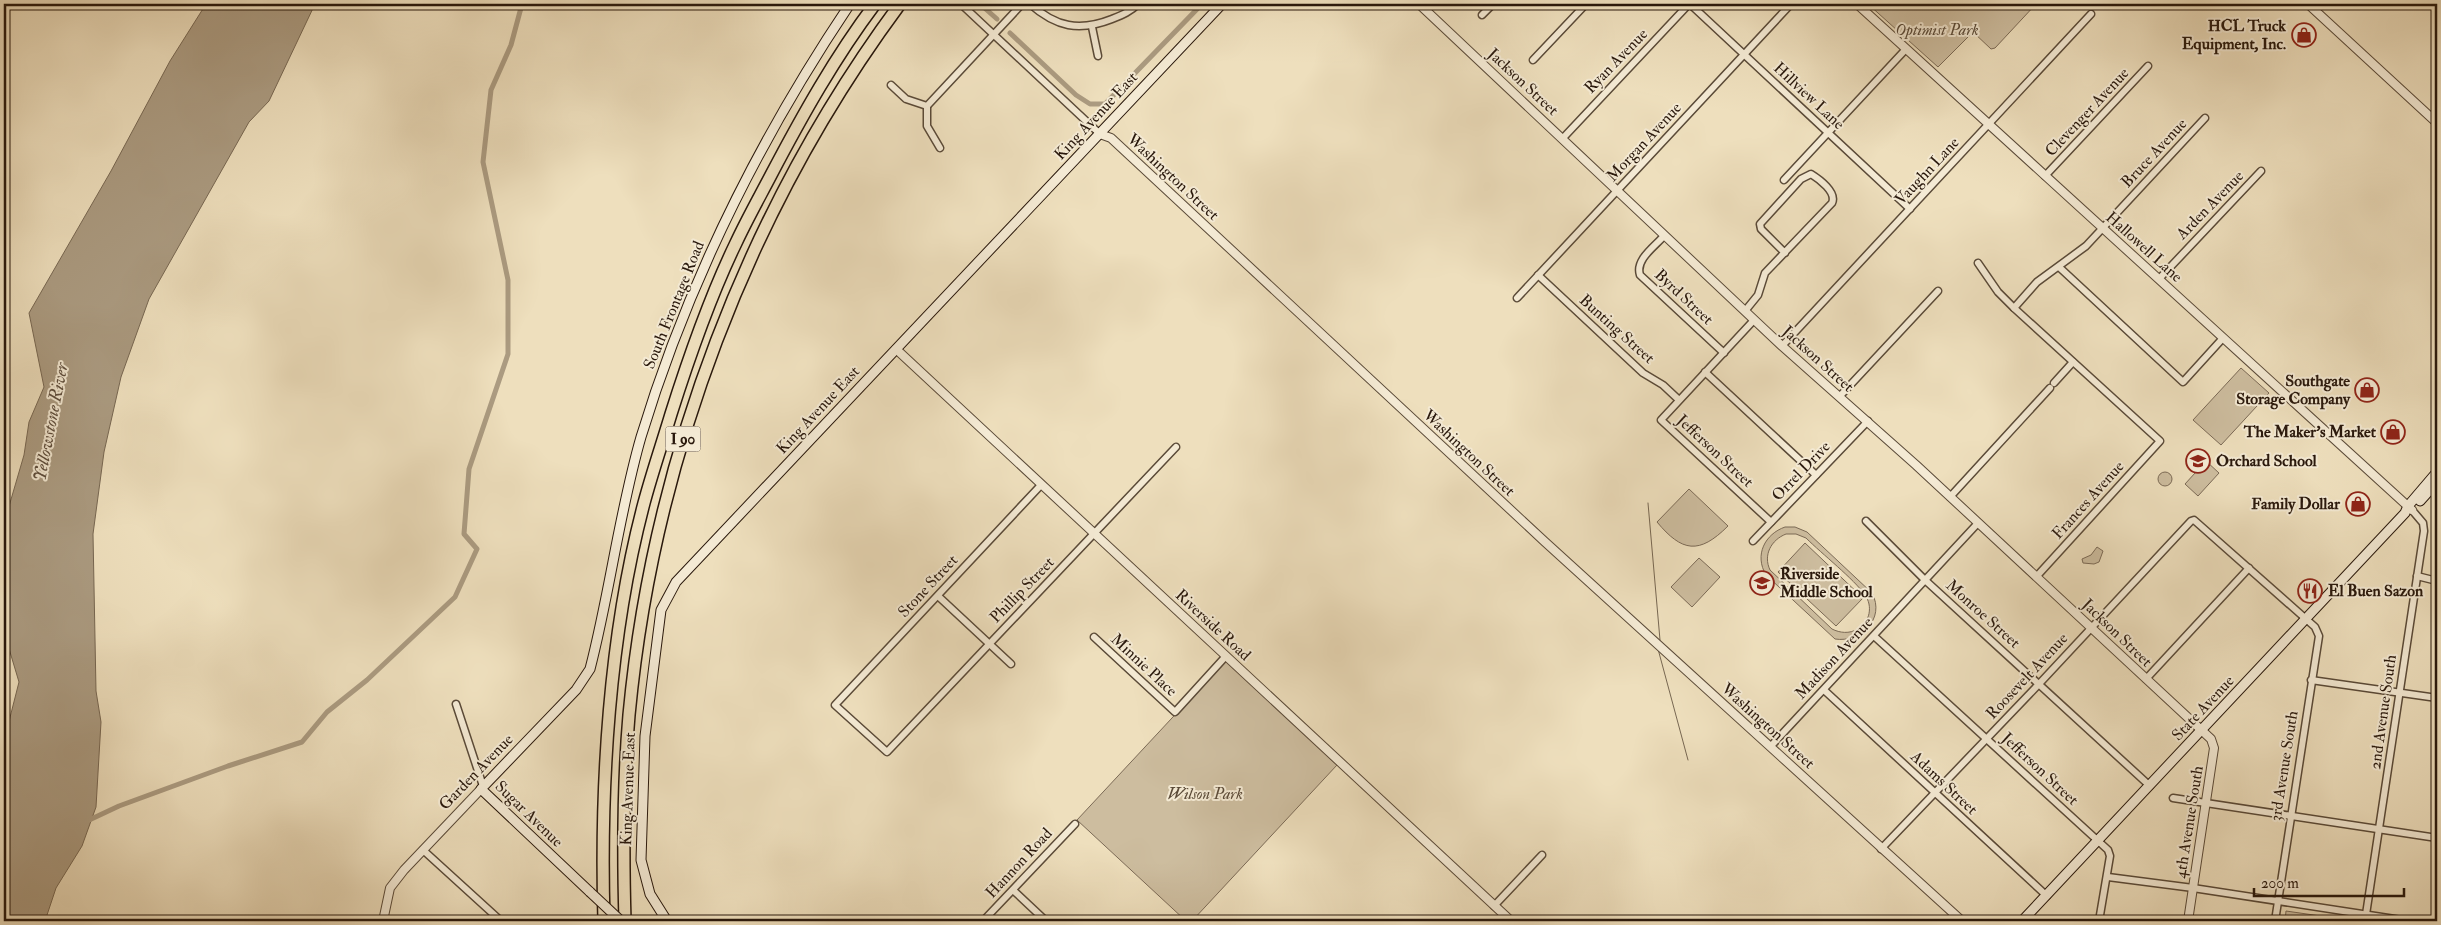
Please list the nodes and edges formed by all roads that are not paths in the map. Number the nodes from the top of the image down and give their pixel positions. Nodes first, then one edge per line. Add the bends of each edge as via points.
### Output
1 (850, 4) edge
2 (875, 4) edge
3 (900, 4) edge
4 (961, 4) edge
5 (1022, 4) edge
6 (1030, 4) edge
7 (1138, 4) edge
8 (1222, 4) edge
9 (1419, 4) edge
10 (1493, 4) edge
11 (1586, 4) edge
12 (1690, 4) edge
13 (1791, 4) edge
14 (1858, 4) edge
15 (2308, 4) edge
16 (2091, 14) dead end
17 (1482, 16) dead end
18 (1092, 27) junction
19 (993, 34) junction
20 (1906, 49) junction
21 (1744, 54) junction
22 (1098, 56) dead end
23 (1533, 60) dead end
24 (2148, 66) dead end
25 (891, 84) dead end
26 (927, 106) junction
27 (2205, 118) dead end
28 (2437, 123) edge
29 (1990, 125) junction
30 (1828, 132) junction
31 (1100, 134) junction
32 (1563, 138) junction
33 (940, 148) dead end
34 (2261, 171) dead end
35 (2045, 176) junction
36 (1784, 180) dead end
37 (1618, 190) junction
38 (1910, 209) junction
39 (2102, 228) junction
40 (1664, 236) junction
41 (1784, 253) junction
42 (1978, 263) dead end
43 (2059, 267) junction
44 (1538, 275) junction
45 (2159, 279) junction
46 (1938, 291) dead end
47 (1516, 298) dead end
48 (2014, 308) junction
49 (1745, 311) junction
50 (1754, 320) junction
51 (2223, 338) junction
52 (1782, 346) junction
53 (896, 348) junction
54 (1724, 353) junction
55 (2073, 362) junction
56 (1705, 372) junction
57 (1840, 396) junction
58 (1679, 400) junction
59 (1868, 421) junction
60 (1176, 447) dead end
61 (2437, 472) edge
62 (1816, 475) junction
63 (2437, 482) edge
64 (1041, 486) junction
65 (1950, 497) junction
66 (2408, 510) junction
67 (2191, 520) joint
68 (1772, 522) junction
69 (1866, 522) dead end
70 (1978, 523) junction
71 (1095, 534) junction
72 (1754, 541) dead end
73 (2249, 568) junction
74 (2037, 576) junction
75 (2416, 576) junction
76 (1925, 580) junction
77 (2437, 581) edge
78 (938, 596) junction
79 (2307, 620) junction
80 (2092, 627) junction
81 (1874, 636) junction
82 (1094, 637) dead end
83 (989, 644) junction
84 (596, 645) joint
85 (1226, 656) junction
86 (1011, 664) dead end
87 (2146, 679) junction
88 (2312, 680) junction
89 (2039, 684) junction
90 (1824, 690) junction
91 (2400, 692) junction
92 (2437, 698) edge
93 (456, 704) dead end
94 (2203, 731) junction
95 (1987, 739) junction
96 (1771, 746) junction
97 (888, 752) joint
98 (2150, 786) junction
99 (481, 789) junction
100 (1935, 794) junction
101 (2174, 798) dead end
102 (2206, 803) junction
103 (2291, 816) junction
104 (1075, 824) dead end
105 (2379, 830) junction
106 (2437, 838) edge
107 (2098, 842) junction
108 (1881, 849) junction
109 (423, 850) junction
110 (1542, 855) dead end
111 (2108, 877) junction
112 (2193, 888) junction
113 (1013, 890) junction
114 (2047, 896) junction
115 (2278, 902) junction
116 (1494, 906) junction
117 (2366, 918) edge
118 (383, 921) edge
119 (501, 921) edge
120 (604, 921) edge
121 (623, 921) edge
122 (667, 921) edge
123 (983, 921) edge
124 (1046, 921) edge
125 (1511, 921) edge
126 (1962, 921) edge
127 (2022, 921) edge
128 (2099, 921) edge
129 (2188, 921) edge
130 (2275, 921) edge
131 (2408, 921) edge

1 - 84 main road, South Frontage Road via 805,72 742,183 680,324 641,437 622,510
2 - 120 highway, I 90 via 794,131 735,245 684,370 644,504 617,645 605,785
3 - 121 highway, I 90 via 841,90 780,198 728,310 681,445 663,509 637,648 624,786
4 - 19 street, Washington Street
5 - 19 street
6 - 18 street via 1046,18 1068,25
7 - 18 street via 1133,14
8 - 31 main road, King Avenue East
9 - 32 street, Jackson Street
10 - 17 street
11 - 23 street
12 - 21 street, Hillview Lane
12 - 32 street, Ryan Avenue
13 - 21 street, Morgan Avenue
14 - 20 street, Hallowell Lane
15 - 28 street
16 - 29 street, Vaughn Lane
18 - 22 street
19 - 26 street
19 - 31 street, Washington Street
20 - 29 street, Hallowell Lane
20 - 30 street
21 - 30 street, Hillview Lane
21 - 37 street, Morgan Avenue
24 - 35 street, Clevenger Avenue
25 - 26 street via 906,99
26 - 33 street via 927,126
27 - 39 street, Bruce Avenue
29 - 35 street, Hallowell Lane
29 - 38 street, Vaughn Lane
30 - 36 street
30 - 38 street, Hillview Lane
31 - 53 main road, King Avenue East
31 - 96 street, Washington Street via 1111,138 1544,541
32 - 37 street, Jackson Street
34 - 45 street, Arden Avenue
35 - 39 street, Hallowell Lane
37 - 40 street, Jackson Street
37 - 44 street, Morgan Avenue
38 - 52 street, Vaughn Lane
39 - 43 street, Bruce Avenue via 2086,246
39 - 45 street, Hallowell Lane
40 - 49 street, Jackson Street
40 - 54 street, Byrd Street via 1640,262 1640,275
41 - 41 street via 1834,200 1833,194 1811,174 1801,179 1760,224
41 - 49 street via 1762,278 1758,295
42 - 48 street
43 - 48 street, Bruce Avenue via 2037,282
43 - 51 street via 2183,382
44 - 47 street, Morgan Avenue
44 - 58 street, Bunting Street via 1643,373
45 - 51 street, Hallowell Lane
46 - 57 street
48 - 55 street
49 - 50 street, Jackson Street
50 - 52 street, Jackson Street
50 - 54 street
51 - 66 street, Hallowell Lane
52 - 57 street, Jackson Street
53 - 64 street, Riverside Road
53 - 122 main road, King Avenue East via 676,582 661,610 645,736 640,860 650,894
54 - 56 street
55 - 65 street
55 - 74 street, Frances Avenue via 2160,442
56 - 58 street
56 - 62 street
57 - 59 street, Jackson Street
58 - 68 street, Jefferson Street via 1661,420
59 - 62 street, Orrel Drive
59 - 65 street, Jackson Street
60 - 71 street, Phillip Street
61 - 66 main road, State Avenue
62 - 68 street, Orrel Drive
63 - 66 main road, State Avenue
64 - 71 street, Riverside Road
64 - 78 street, Stone Street
65 - 70 street, Jackson Street
66 - 75 street, 2nd Avenue South via 2423,523 2424,531
66 - 79 main road, State Avenue
67 - 73 street, 3rd Avenue South via 2197,521
67 - 80 street, Roosevelt Avenue
68 - 72 street, Orrel Drive
69 - 76 street, Monroe Street
70 - 74 street, Jackson Street
70 - 76 street, Madison Avenue
71 - 83 street, Phillip Street
71 - 85 street, Riverside Road
73 - 79 street, 3rd Avenue South
73 - 87 street
74 - 80 street, Jackson Street
75 - 77 street
75 - 91 street, 2nd Avenue South
76 - 81 street, Madison Avenue
76 - 89 street, Monroe Street
78 - 83 street
78 - 97 street, Stone Street via 835,705
79 - 88 street, 3rd Avenue South via 2319,636
79 - 94 main road, State Avenue
80 - 87 street, Jackson Street
80 - 89 street, Roosevelt Avenue
81 - 90 street, Madison Avenue
81 - 95 street, Jefferson Street
82 - 85 street, Minnie Place via 1175,712
83 - 86 street
83 - 97 street, Phillip Street
84 - 99 main road, Garden Avenue via 590,669 576,690
85 - 116 street, Riverside Road
87 - 94 street, Jackson Street
88 - 91 street
88 - 103 street, 3rd Avenue South
89 - 95 street, Roosevelt Avenue
89 - 98 street, Monroe Street
90 - 96 street, Madison Avenue
90 - 100 street, Adams Street
91 - 92 street
91 - 105 street, 2nd Avenue South
93 - 99 street, Sugar Avenue via 483,786
94 - 98 main road, State Avenue
94 - 102 street, 4th Avenue South via 2214,745
95 - 100 street, Roosevelt Avenue
95 - 107 street, Jefferson Street
96 - 108 street, Washington Street
98 - 107 main road, State Avenue
99 - 109 street, Garden Avenue
99 - 121 main road, Sugar Avenue, bridge
100 - 108 street, Roosevelt Avenue
100 - 114 street, Adams Street
101 - 102 street
102 - 103 street
102 - 112 street, 4th Avenue South
103 - 105 street
103 - 115 street, 3rd Avenue South
104 - 113 street, Hannon Road
105 - 106 street
105 - 117 street, 2nd Avenue South
107 - 111 street, Jefferson Street via 2110,856
107 - 114 main road, State Avenue
108 - 126 street, Washington Street
109 - 118 street, Garden Avenue via 390,888
109 - 119 street
110 - 116 street
111 - 112 street
111 - 128 street, Jefferson Street
112 - 115 street
112 - 129 street, 4th Avenue South
113 - 123 street, Hannon Road
113 - 124 street
114 - 127 main road, State Avenue
115 - 117 street
115 - 130 street, 3rd Avenue South
116 - 125 street, Riverside Road
117 - 131 street

